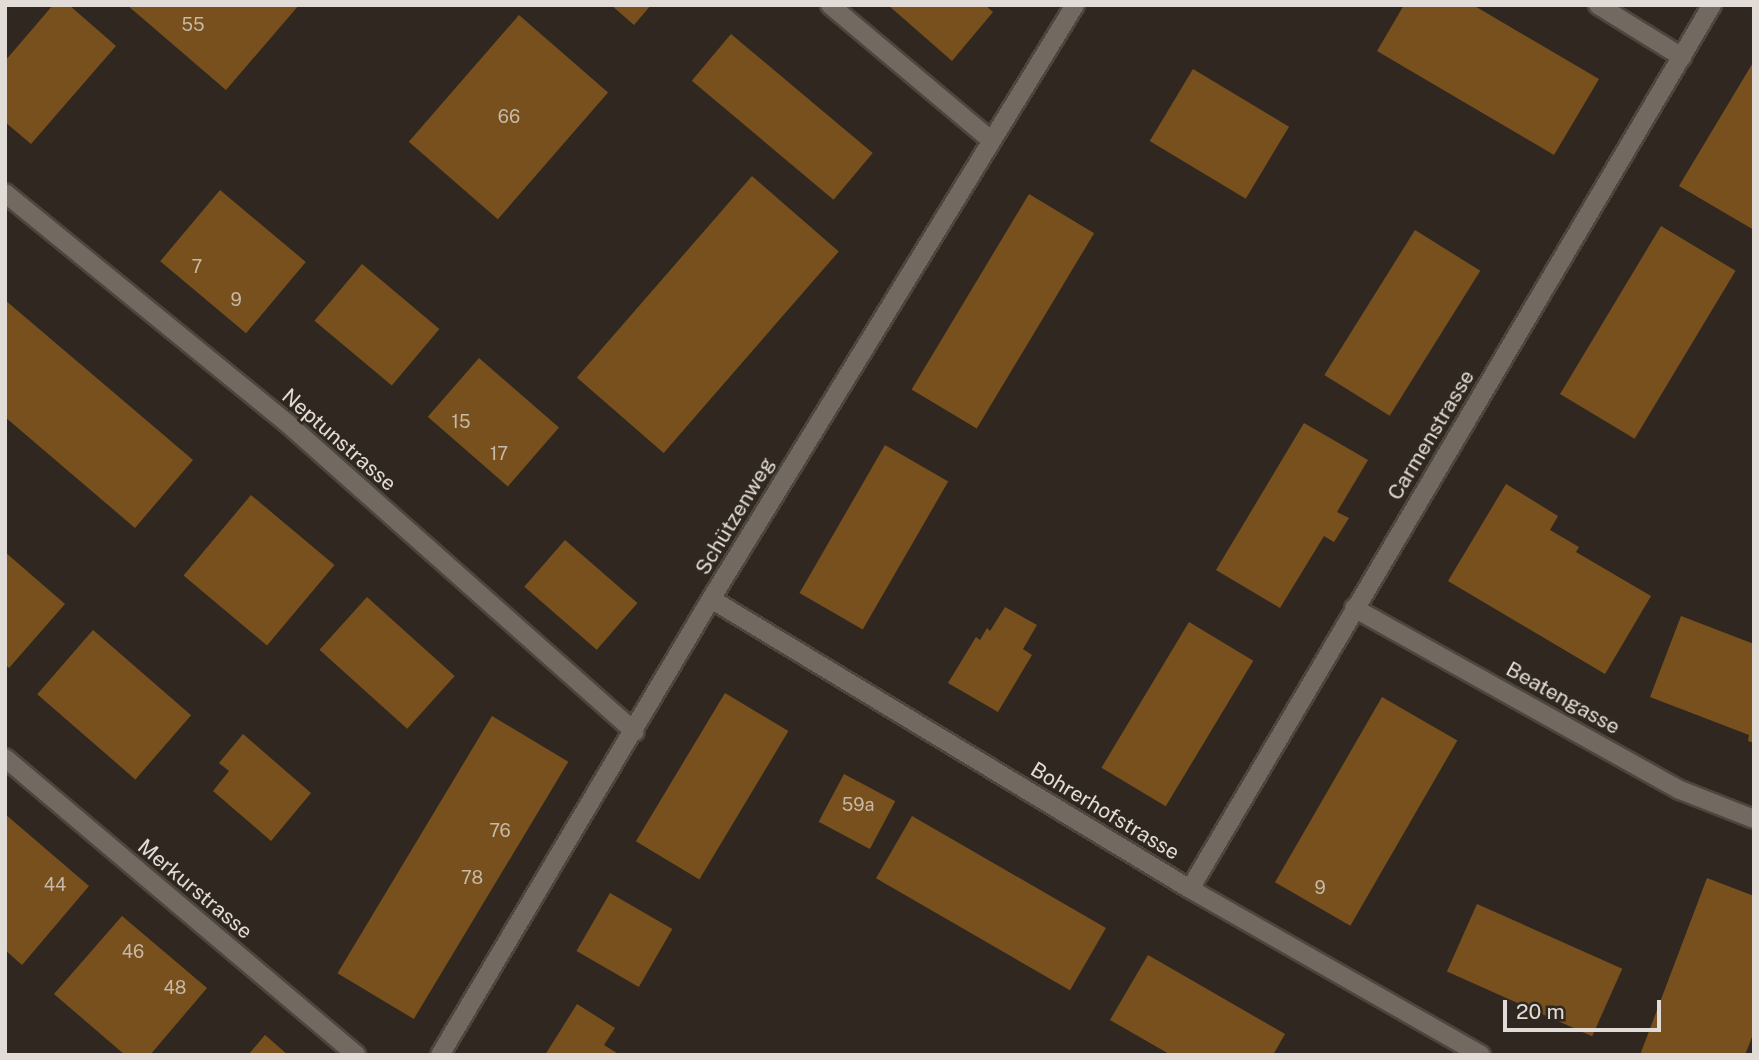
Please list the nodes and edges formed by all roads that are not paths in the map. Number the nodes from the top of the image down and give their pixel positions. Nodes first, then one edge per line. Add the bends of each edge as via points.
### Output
1 (830, 5) edge
2 (1075, 5) edge
3 (1598, 5) edge
4 (1712, 5) edge
5 (1682, 57) junction
6 (991, 140) junction
7 (5, 193) edge
8 (711, 599) junction
9 (1354, 608) junction
10 (635, 732) junction
11 (5, 758) edge
12 (1754, 819) edge
13 (1190, 889) junction
14 (356, 1055) edge
15 (440, 1055) edge
16 (1481, 1055) edge

1 - 6 street
2 - 6 street, Schützenweg
3 - 5 street
4 - 5 street, Carmenstrasse
5 - 9 street, Carmenstrasse
6 - 8 street, Schützenweg
7 - 10 street, Neptunstrasse via 287,424
8 - 10 street, Schützenweg
8 - 13 street, Bohrerhofstrasse
9 - 12 street, Beatengasse via 1680,790
9 - 13 street, Carmenstrasse
10 - 15 street, Schützenweg
11 - 14 street, Merkurstrasse
13 - 16 street, Bohrerhofstrasse

